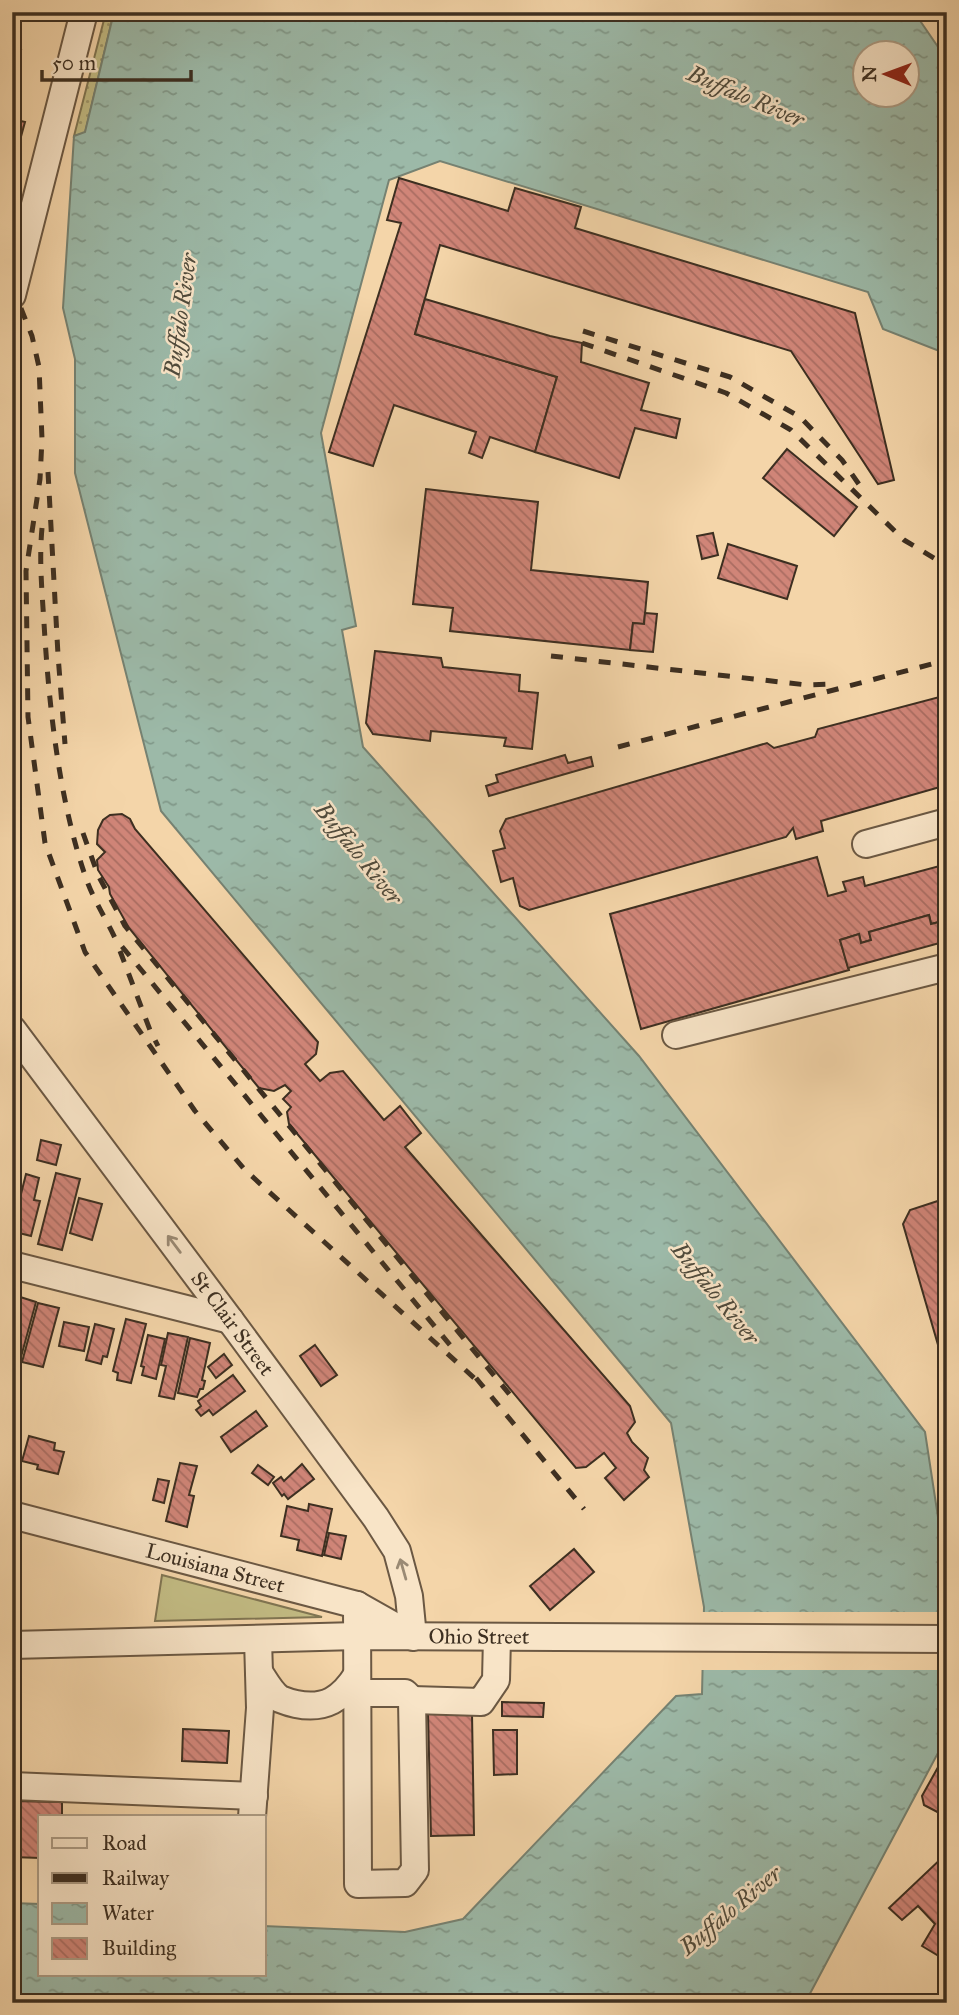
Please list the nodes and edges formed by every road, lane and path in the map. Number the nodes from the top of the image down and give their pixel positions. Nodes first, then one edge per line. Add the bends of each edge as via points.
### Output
1 (84, 12) edge
2 (14, 278) edge
3 (947, 822) edge
4 (866, 844) dead end
5 (947, 967) edge
6 (12, 1029) edge
7 (676, 1035) dead end
8 (12, 1265) edge
9 (230, 1320) junction
10 (12, 1515) edge
11 (357, 1605) junction
12 (357, 1636) junction
13 (413, 1637) junction
14 (497, 1637) junction
15 (258, 1639) junction
16 (947, 1639) edge
17 (12, 1645) edge
18 (259, 1672) junction
19 (357, 1684) junction
20 (412, 1700) junction
21 (12, 1786) edge
22 (253, 1806) edge

1 - 2 street
3 - 4 street
5 - 7 street
9 -> 6 street, St Clair Street
8 - 9 street
13 -> 9 street, St Clair Street via 409,1596 397,1551
10 - 11 street, Louisiana Street
11 - 12 street
11 - 13 street, Louisiana Street
12 - 13 street, Ohio Street
12 - 15 street, Ohio Street
12 - 19 street
13 - 14 street, Ohio Street
14 - 16 street, Ohio Street
14 - 20 street via 496,1680 481,1702
15 - 17 street, Ohio Street
15 - 18 street
18 - 19 street via 279,1698 314,1707
18 - 22 street
19 - 20 street via 405,1693
19 - 20 street via 358,1884 405,1883 415,1870
21 - 22 street

